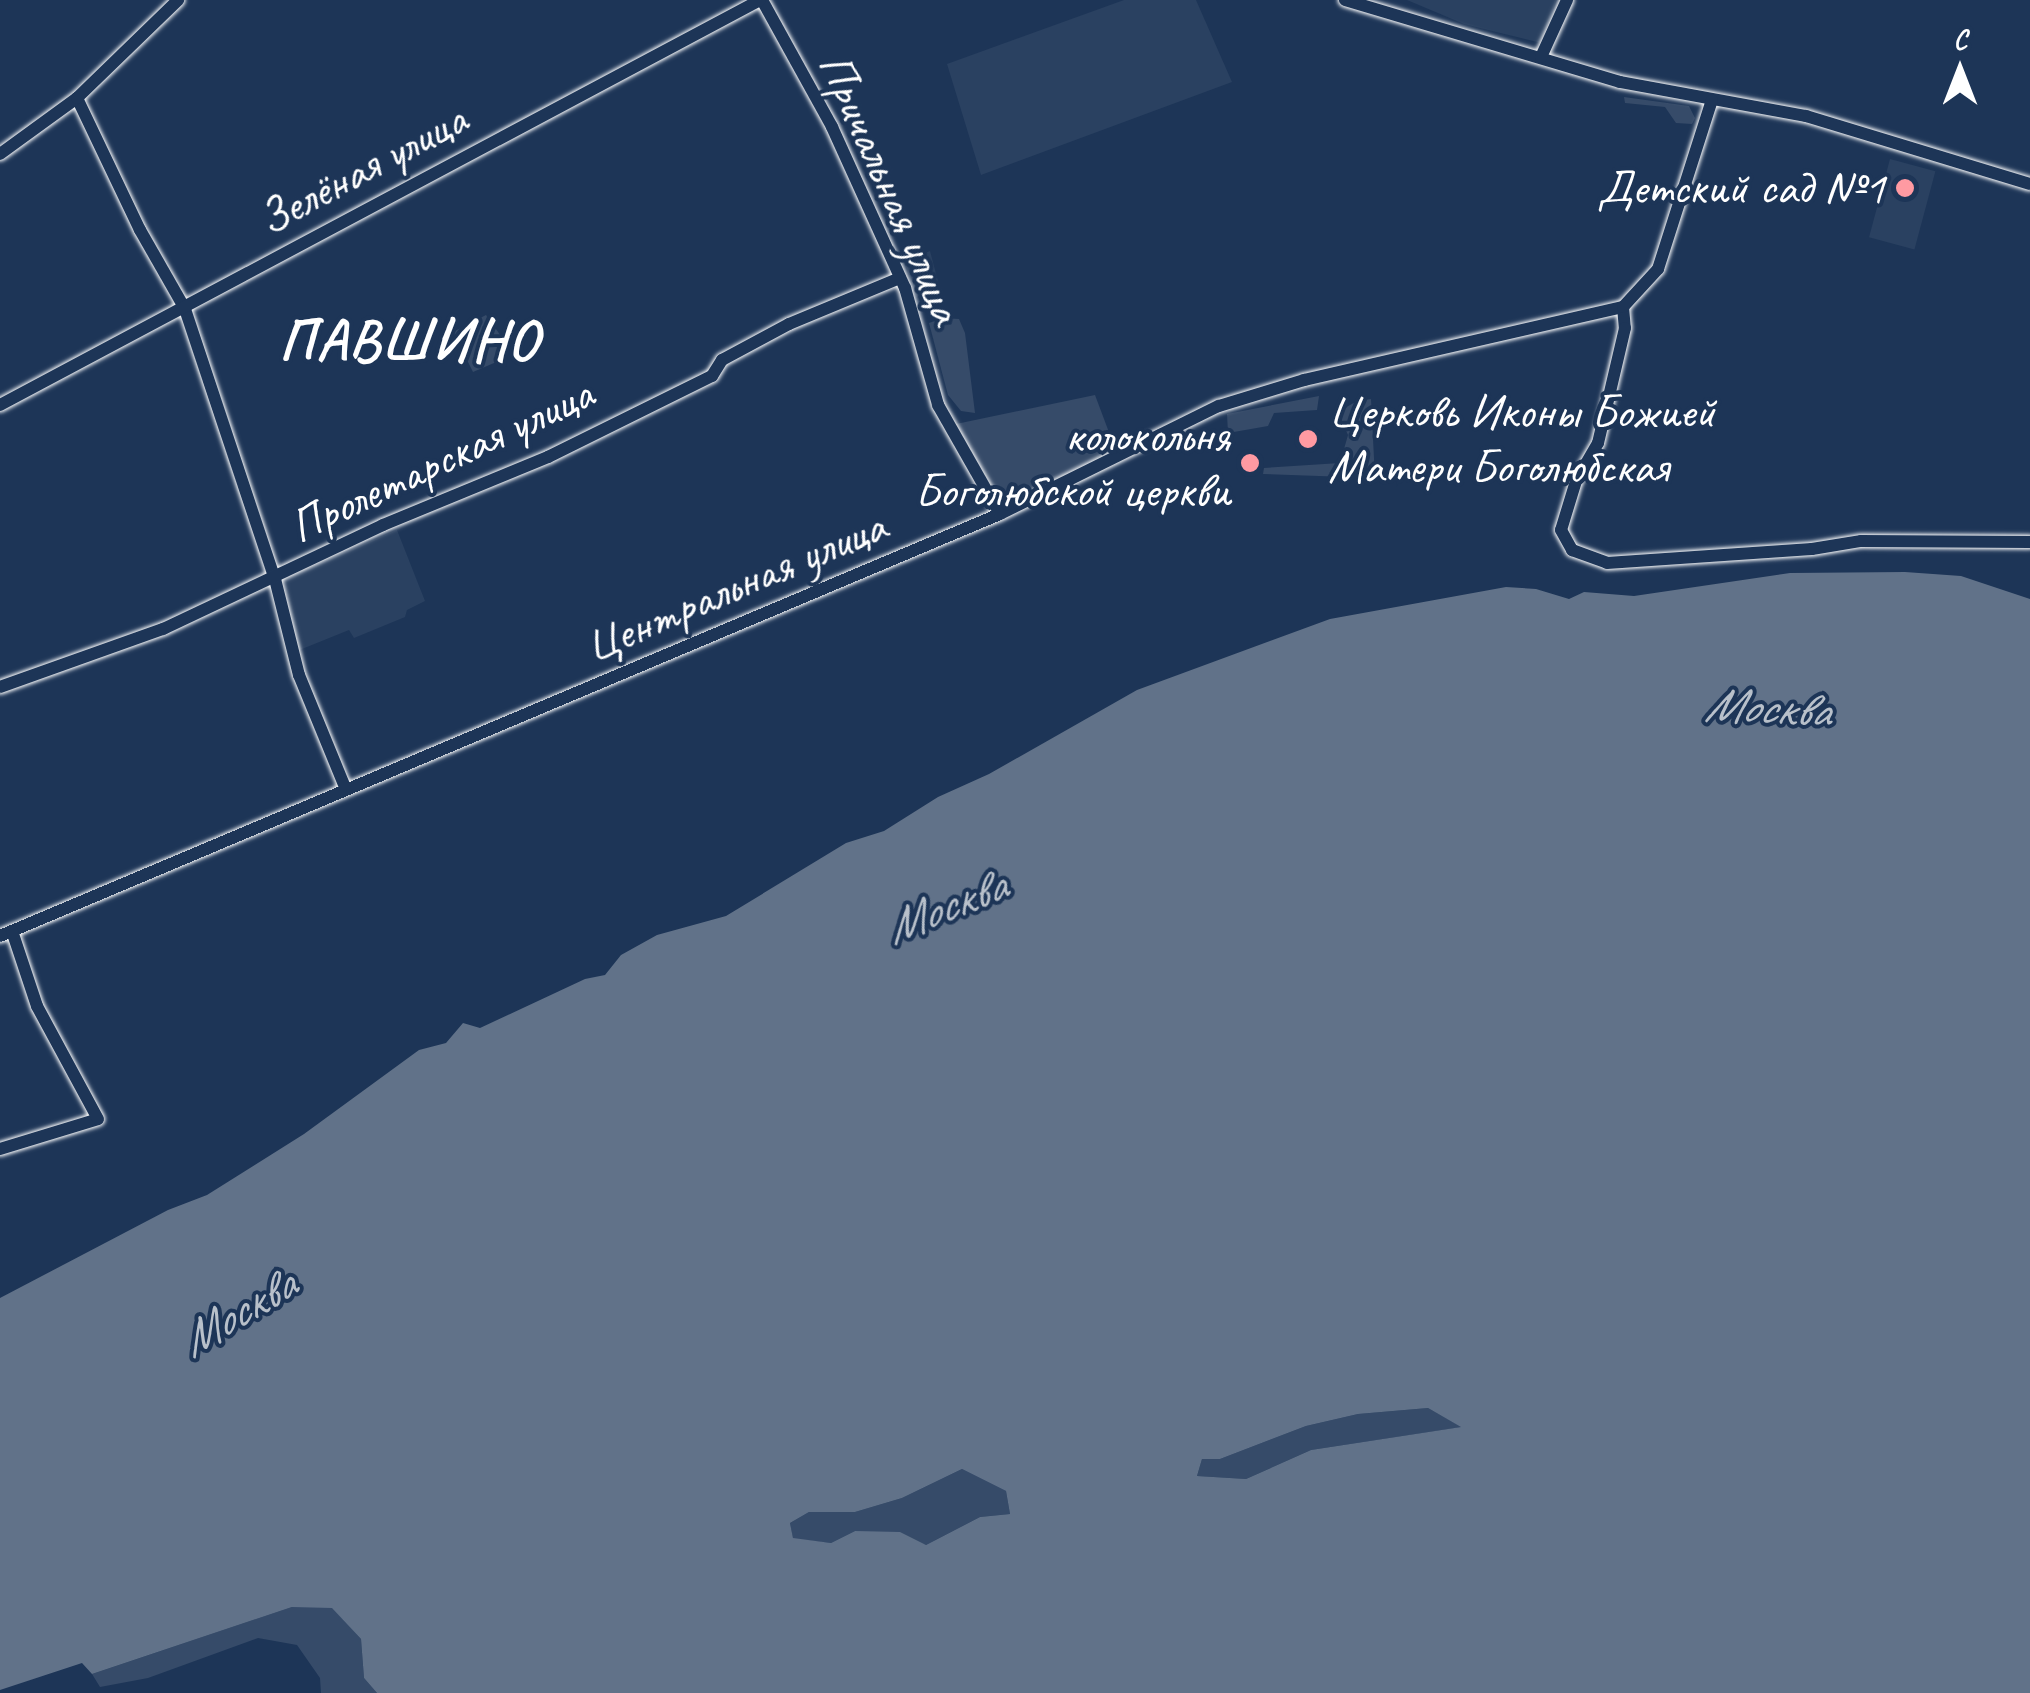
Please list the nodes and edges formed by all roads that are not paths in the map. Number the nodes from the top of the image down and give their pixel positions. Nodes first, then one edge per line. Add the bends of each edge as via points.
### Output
1 (178, 0) edge
2 (761, 0) edge
3 (1345, 0) edge
4 (1567, 0) edge
5 (1541, 57) junction
6 (77, 98) junction
7 (1712, 100) junction
8 (0, 154) edge
9 (2030, 184) edge
10 (900, 278) junction
11 (1623, 307) junction
12 (185, 309) junction
13 (0, 406) edge
14 (1000, 514) junction
15 (2030, 542) edge
16 (274, 580) junction
17 (0, 686) edge
18 (345, 788) junction
19 (6, 933) edge
20 (0, 1150) edge

1 - 6 street
2 - 10 street, Причальная улица via 832,127
2 - 12 street, Зелёная улица
3 - 5 street
4 - 5 street
5 - 7 street
6 - 8 street
6 - 12 street
7 - 9 street via 1806,116
7 - 11 street via 1658,269
10 - 14 street, Причальная улица via 938,405
10 - 16 street, Пролетарская улица via 788,324 722,360 712,376 548,457 384,525
11 - 14 street, Центральная улица via 1242,397
11 - 15 street via 1598,443 1576,481 1561,530 1572,550 1607,563 1860,541
12 - 13 street, Зелёная улица
12 - 16 street
14 - 18 street, Центральная улица
16 - 17 street, Пролетарская улица via 162,629
16 - 18 street via 299,675
18 - 19 street, Центральная улица
19 - 20 street via 98,1120

